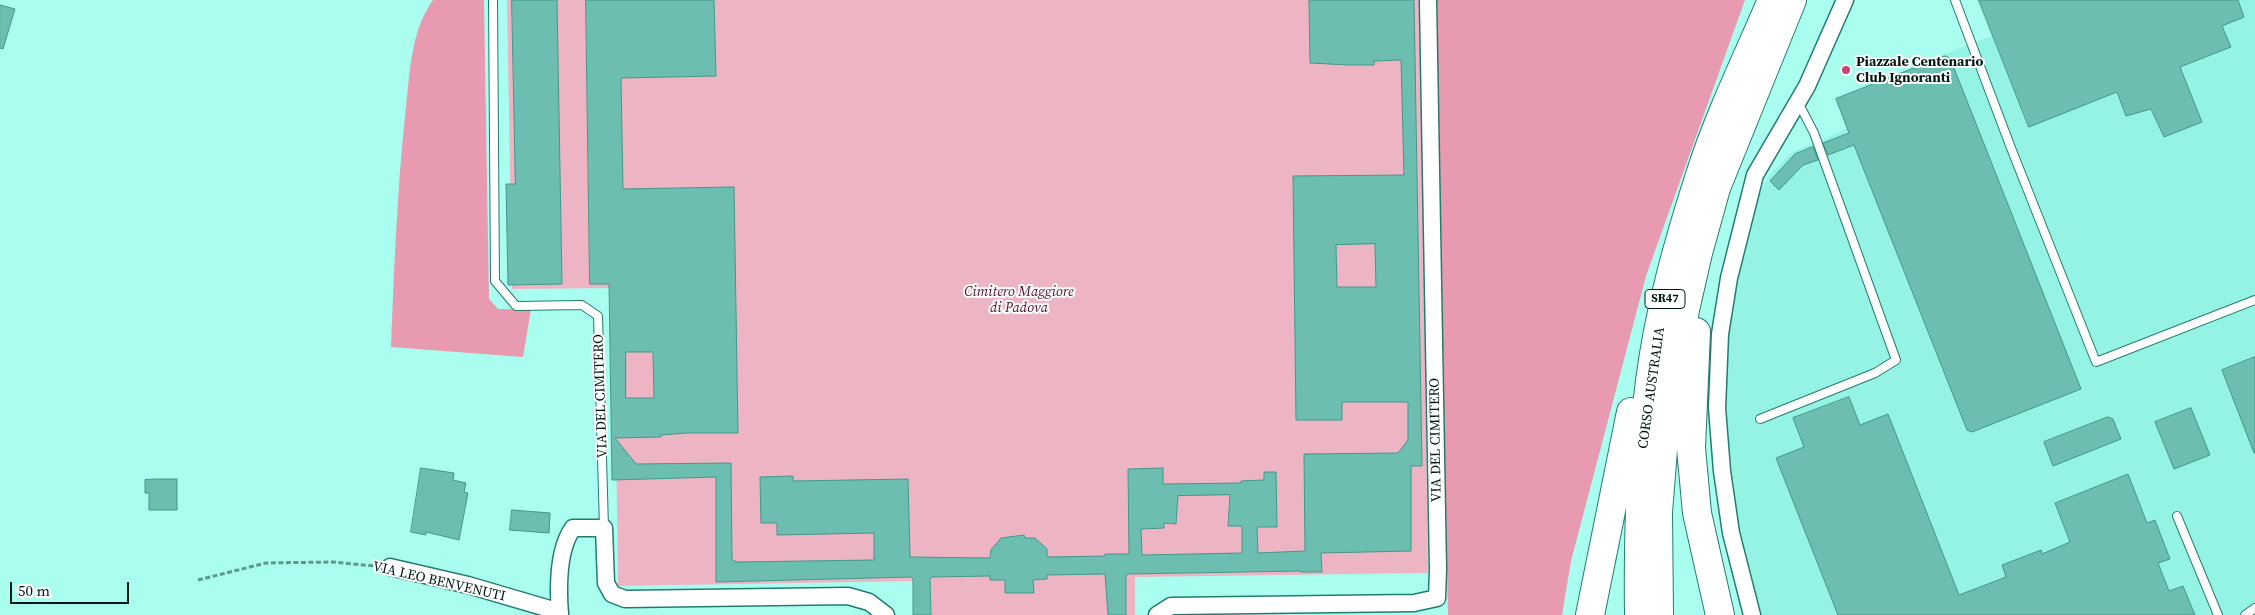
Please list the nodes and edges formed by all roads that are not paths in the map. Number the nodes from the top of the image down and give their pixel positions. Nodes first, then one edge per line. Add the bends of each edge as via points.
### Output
1 (493, 0) edge
2 (1428, 0) edge
3 (1772, 0) edge
4 (1792, 0) edge
5 (1845, 0) edge
6 (1955, 0) edge
7 (1798, 102) junction
8 (1705, 193) junction
9 (2255, 300) edge
10 (1760, 419) dead end
11 (2176, 516) dead end
12 (604, 528) junction
13 (390, 567) road end
14 (2255, 608) edge
15 (560, 614) edge
16 (886, 615) edge
17 (1157, 615) edge
18 (1590, 615) edge
19 (1639, 615) edge
20 (1660, 615) edge
21 (1720, 615) edge
22 (1752, 615) edge
23 (2218, 615) edge
24 (2245, 615) edge

1 - 12 lane, VIA DEL CIMITERO via 495,281 516,306 582,305 598,316
2 - 17 street, VIA DEL CIMITERO via 1437,598 1414,603 1171,606
3 - 8 highway, CORSO AUSTRALIA / SR47 via 1712,143
4 - 8 highway, CORSO AUSTRALIA / SR47
5 - 7 street
6 - 9 lane via 2096,362
7 - 10 lane via 1814,134 1896,360 1875,373
7 - 22 street via 1755,174 1729,278 1720,334 1718,408 1722,471 1730,534
8 - 18 highway via 1672,242 1658,291
8 - 19 highway, CORSO AUSTRALIA / SR47 via 1669,282 1650,379 1640,492
8 - 20 highway, CORSO AUSTRALIA / SR47 via 1698,253 1670,388 1658,512
8 - 21 highway via 1707,259 1696,316 1691,448 1697,513
11 - 23 lane
12 - 15 street, VIA LEO BENVENUTI via 573,528 565,539
12 - 16 street, VIA DEL CIMITERO via 606,583 612,594 624,600 848,596 869,602
13 - 15 street, VIA LEO BENVENUTI via 468,585
14 - 24 lane

